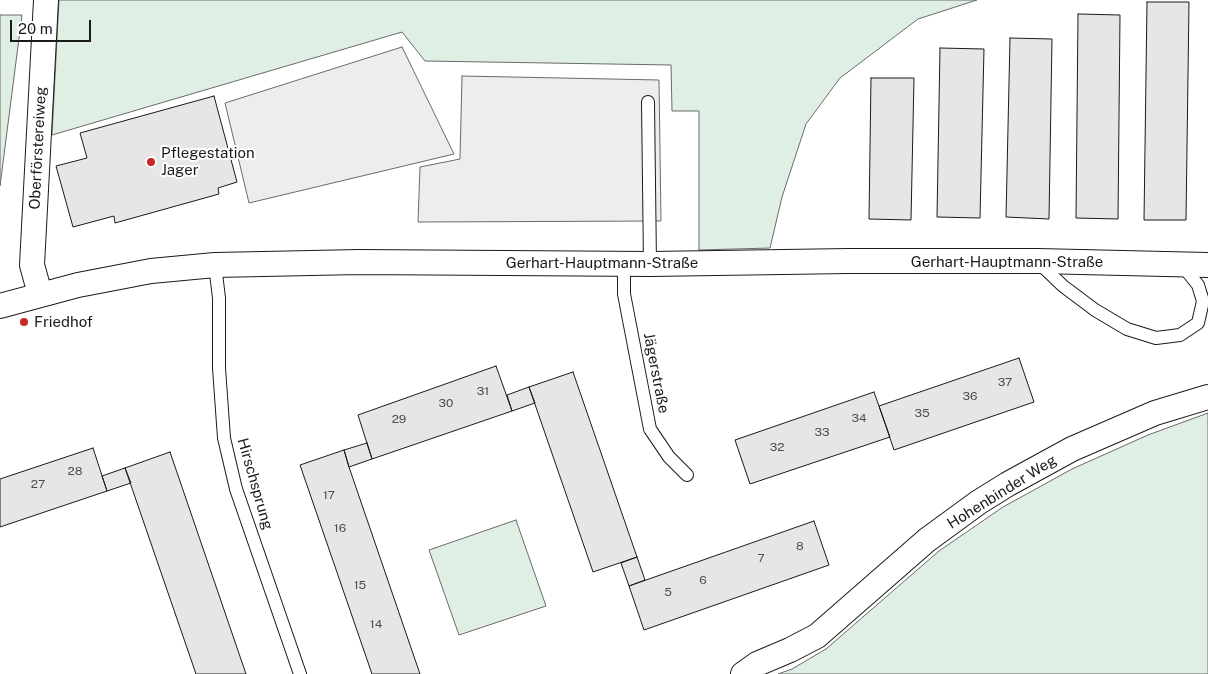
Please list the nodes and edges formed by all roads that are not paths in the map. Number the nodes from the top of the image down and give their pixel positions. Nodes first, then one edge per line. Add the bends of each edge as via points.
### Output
1 (46, 0) edge
2 (648, 102) dead end
3 (1038, 261) junction
4 (624, 264) junction
5 (650, 264) junction
6 (215, 265) junction
7 (1182, 265) junction
8 (1208, 266) edge
9 (40, 294) junction
10 (0, 306) edge
11 (1208, 398) edge
12 (687, 475) dead end
13 (300, 674) edge
14 (743, 674) edge

1 - 9 street, Oberförstereiweg via 32,265
2 - 5 lane
3 - 5 street, Gerhart-Hauptmann-Straße
3 - 7 street, Gerhart-Hauptmann-Straße
3 - 7 lane via 1063,286 1095,310 1127,329 1156,338 1180,335 1198,323 1203,301 1198,285
4 - 5 street, Gerhart-Hauptmann-Straße
4 - 6 street, Gerhart-Hauptmann-Straße via 359,262
4 - 12 lane, Jägerstraße via 624,294 650,429 669,458
6 - 9 street, Gerhart-Hauptmann-Straße via 151,271
6 - 13 lane, Hirschsprung via 224,438 236,489
7 - 8 street, Gerhart-Hauptmann-Straße
9 - 10 street, Gerhart-Hauptmann-Straße
11 - 14 street, Hohenbinder Weg via 1155,413 1072,449 1008,484 927,540 817,636 757,664

